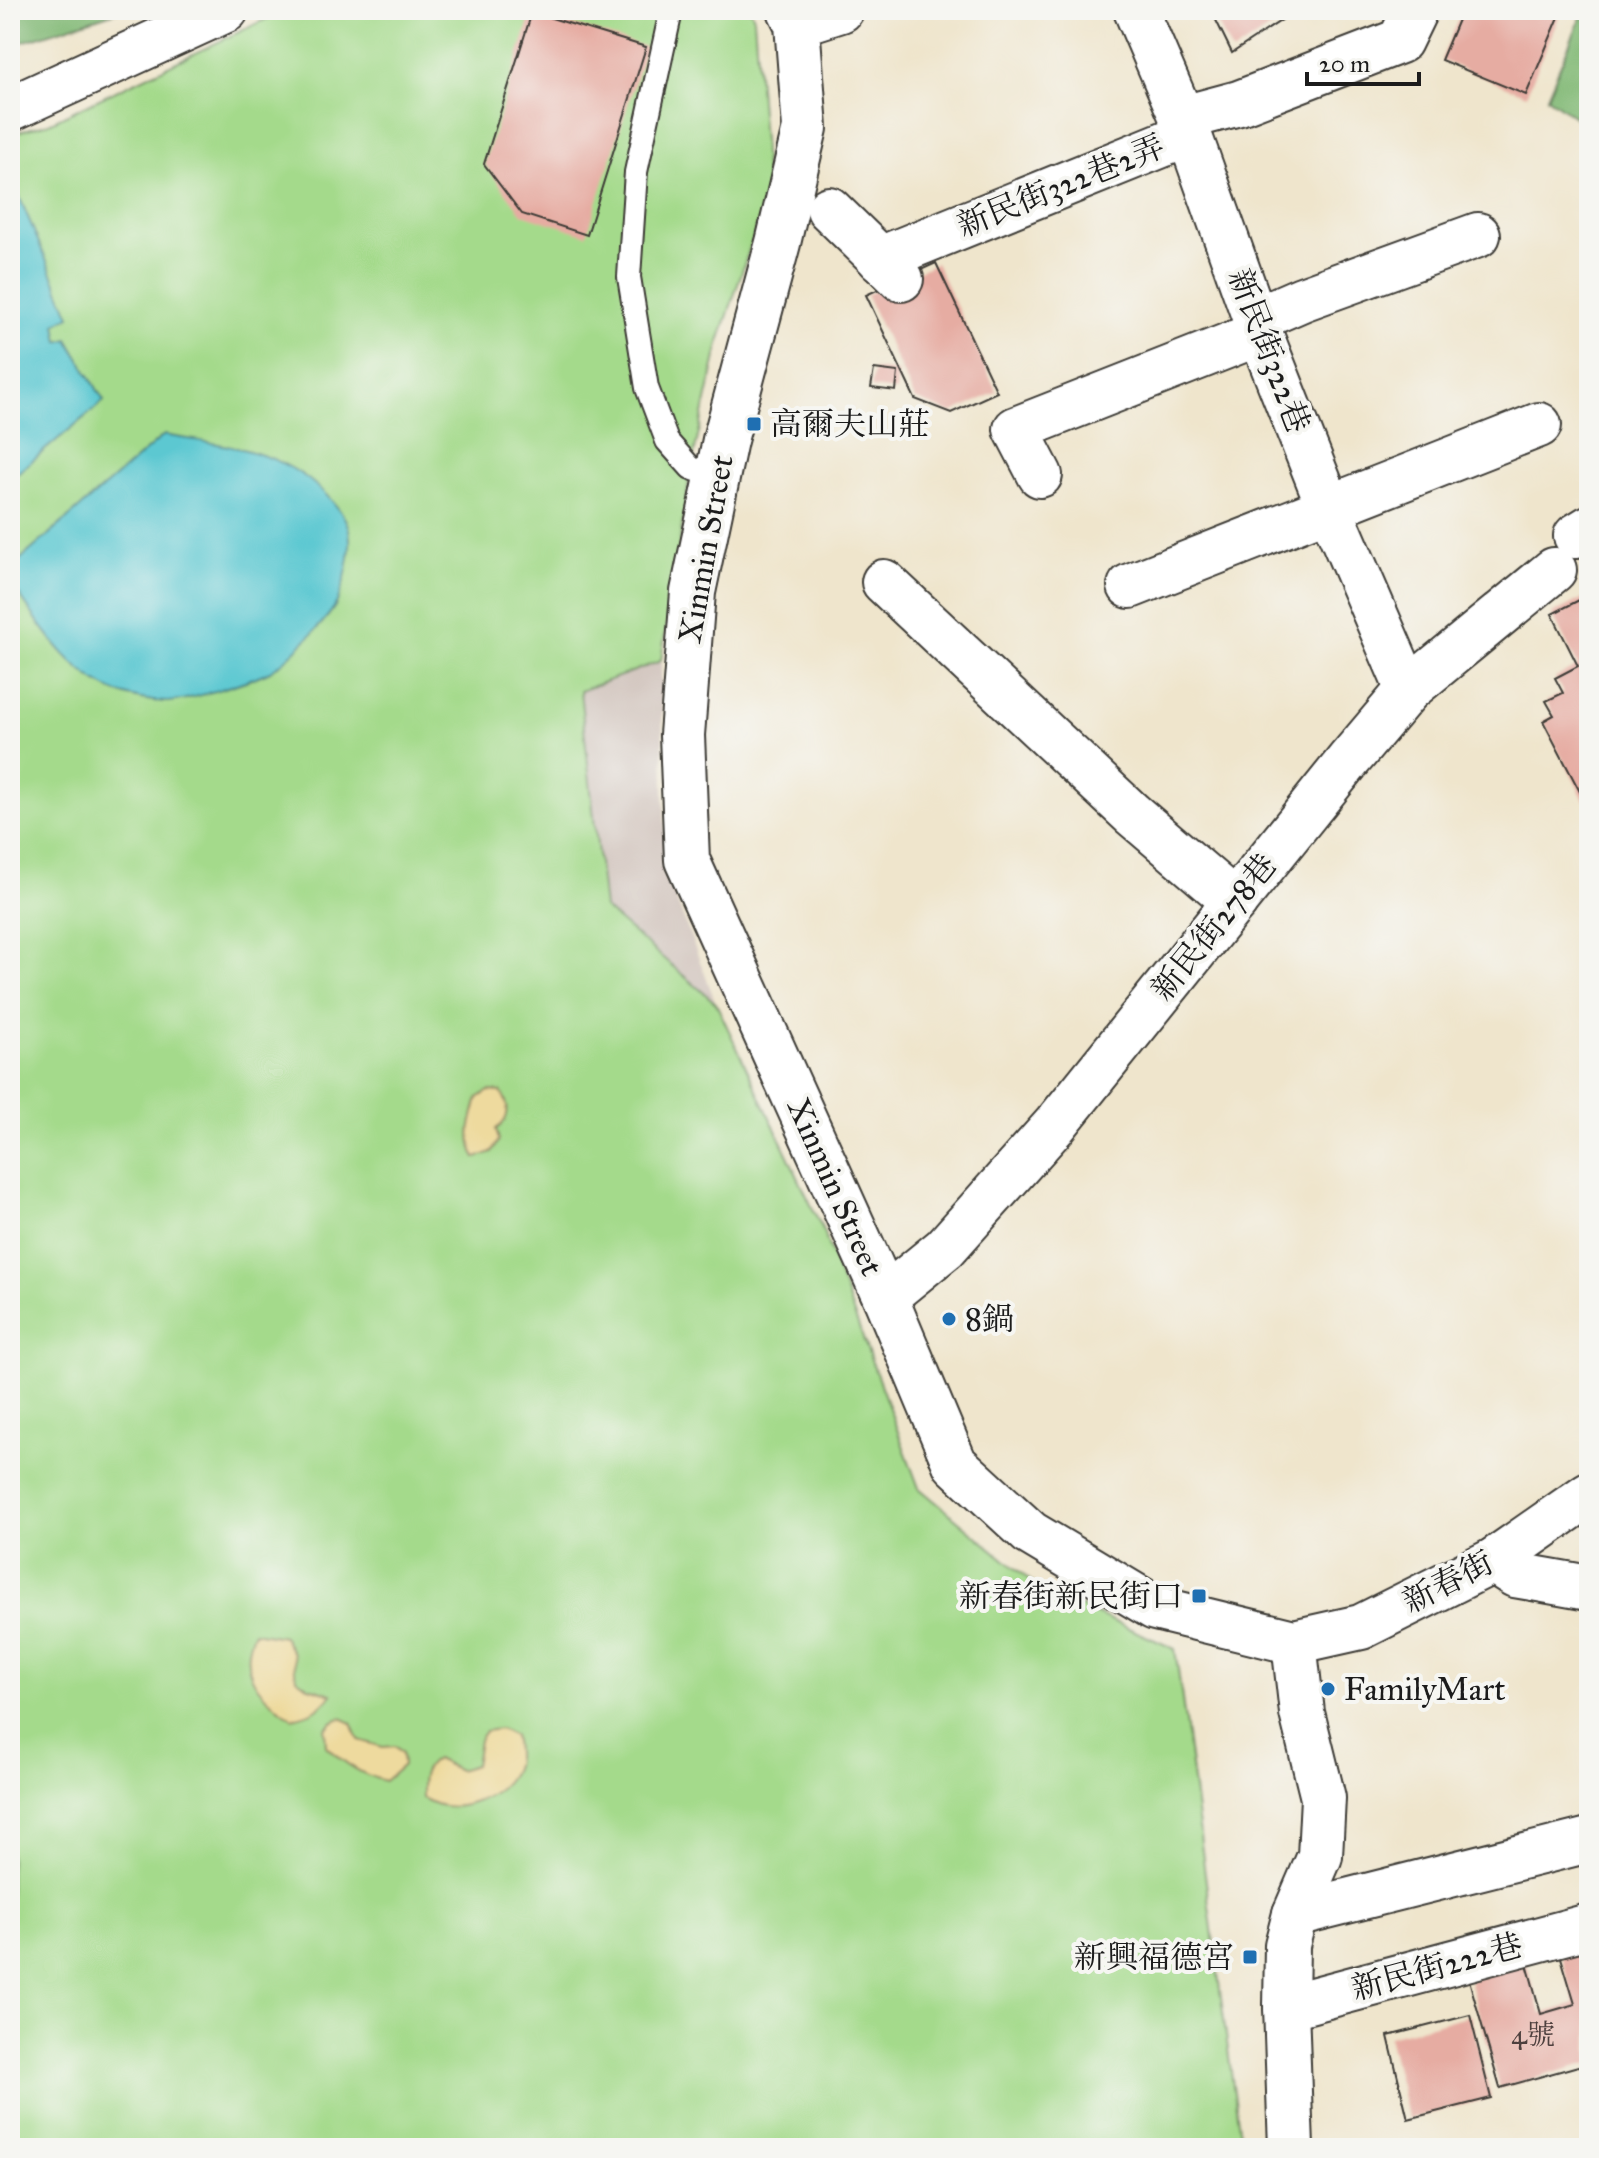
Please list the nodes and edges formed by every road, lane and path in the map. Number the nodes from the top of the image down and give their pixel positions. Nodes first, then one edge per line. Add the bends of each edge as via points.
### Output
1 (226, 10) edge
2 (664, 10) edge
3 (841, 10) edge
4 (1136, 10) edge
5 (1415, 10) edge
6 (799, 15) edge
7 (10, 109) edge
8 (1186, 126) junction
9 (829, 209) dead end
10 (1478, 235) dead end
11 (1258, 326) junction
12 (1539, 425) dead end
13 (1040, 475) dead end
14 (717, 477) junction
15 (1329, 507) junction
16 (1573, 545) edge
17 (884, 582) dead end
18 (1130, 586) dead end
19 (1408, 690) junction
20 (1235, 902) junction
21 (885, 1297) junction
22 (1589, 1494) edge
23 (1493, 1561) junction
24 (1589, 1588) edge
25 (1294, 1642) junction
26 (1589, 1840) edge
27 (1295, 1914) junction
28 (1589, 1926) edge
29 (1286, 2007) junction
30 (1291, 2148) edge

1 - 7 street
2 - 14 lane via 670,16 636,172 629,277 647,388 667,441 691,468
3 - 6 street
4 - 8 street, 新民街322巷
5 - 8 street, 新民街322巷2弄 via 1400,41
6 - 14 street, Xinmin Street via 805,128
8 - 9 street, 新民街322巷2弄 via 932,238 890,269
8 - 11 street, 新民街322巷
10 - 11 street via 1302,299
11 - 13 street via 1016,429
11 - 15 street, 新民街322巷
12 - 15 street
14 - 21 street, Xinmin Street via 693,592 682,735 687,860
15 - 18 street
15 - 19 street, 新民街322巷
16 - 19 street, 新民街278巷
17 - 20 street via 1132,814
19 - 20 street, 新民街278巷
20 - 21 street, 新民街278巷 via 1055,1125 945,1248
21 - 25 street, Xinmin Street via 955,1464 1030,1533 1155,1608
22 - 23 street, 新春街
23 - 24 street via 1515,1575
23 - 25 street, 新春街 via 1361,1627
25 - 27 street via 1302,1713 1323,1798 1320,1856
26 - 27 street
27 - 29 street via 1287,1945
28 - 29 street, 新民街222巷
29 - 30 street

